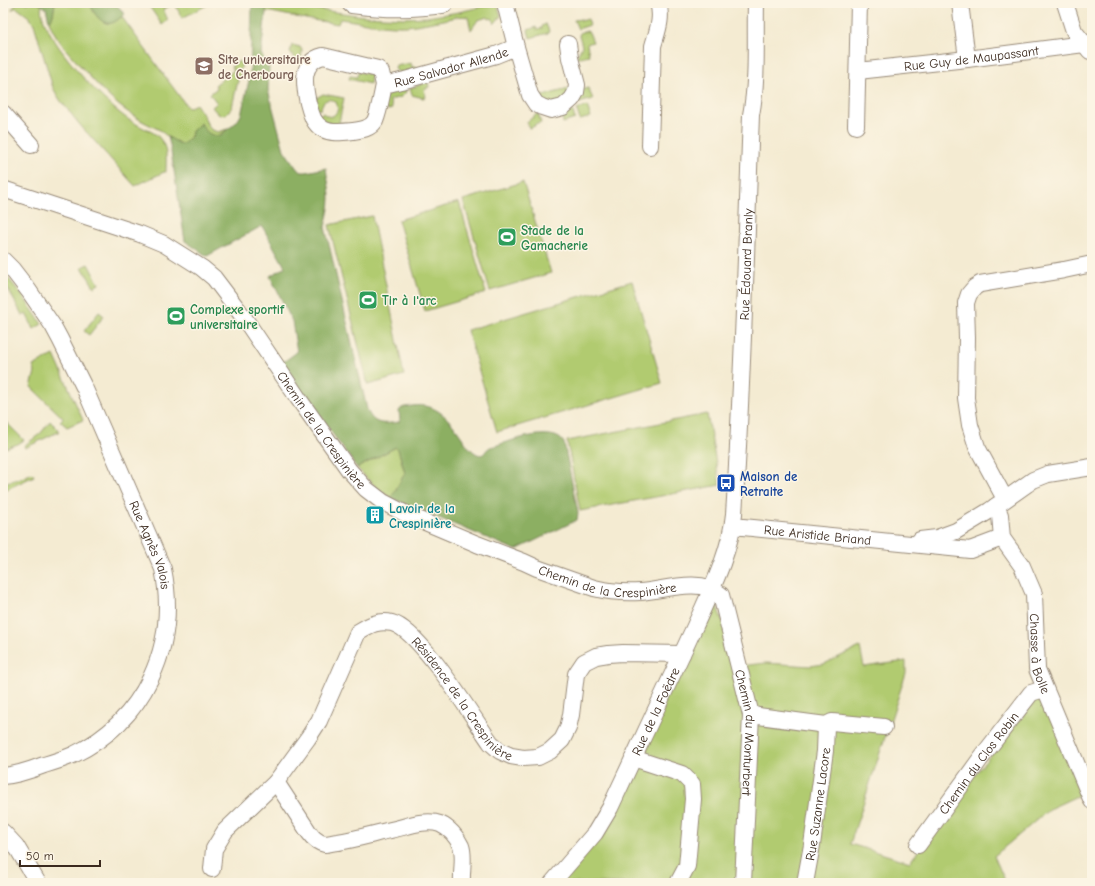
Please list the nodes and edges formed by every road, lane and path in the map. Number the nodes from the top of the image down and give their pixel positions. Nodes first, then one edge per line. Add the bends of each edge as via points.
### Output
1 (352, 3) edge
2 (442, 3) edge
3 (505, 3) edge
4 (658, 3) edge
5 (756, 3) edge
6 (859, 3) edge
7 (960, 3) edge
8 (1065, 3) edge
9 (568, 44) dead end
10 (516, 47) junction
11 (1090, 47) edge
12 (967, 59) junction
13 (858, 71) junction
14 (384, 85) junction
15 (3, 113) edge
16 (856, 126) dead end
17 (31, 146) dead end
18 (650, 146) dead end
19 (3, 189) edge
20 (3, 260) edge
21 (1092, 264) edge
22 (1092, 466) edge
23 (1001, 502) junction
24 (733, 526) junction
25 (1002, 538) junction
26 (902, 542) junction
27 (711, 590) junction
28 (682, 654) junction
29 (1044, 689) junction
30 (751, 715) junction
31 (826, 725) junction
32 (884, 727) dead end
33 (633, 758) junction
34 (3, 776) edge
35 (276, 782) junction
36 (1092, 801) edge
37 (3, 832) edge
38 (918, 845) dead end
39 (212, 869) dead end
40 (38, 883) edge
41 (462, 883) edge
42 (552, 883) edge
43 (678, 883) edge
44 (743, 883) edge
45 (805, 883) edge

1 - 2 main road via 409,6
3 - 10 street
4 - 18 street via 659,24 653,46
5 - 24 street, Rue Édouard Branly via 755,93 751,115 740,412
6 - 13 street
7 - 12 street
8 - 11 street via 1074,31
9 - 10 street via 577,89 566,105 551,110 539,106 531,98
10 - 14 street, Rue Salvador Allende via 496,55
11 - 12 street, Rue Guy de Maupassant
12 - 13 street, Rue Guy de Maupassant
13 - 16 street
14 - 14 street, Rue Salvador Allende via 378,69 323,56 312,62 305,76 305,91 314,120 320,128 331,132 370,126 376,117
15 - 17 street
19 - 27 street, Chemin de la Crespinière via 140,234 164,244 202,268 214,278 242,314 349,470 372,494 392,507 537,568 594,588 624,593 686,586 702,586
20 - 34 street, Rue Agnès Valois via 25,285 53,326 84,387 163,569 167,613 156,666 142,694 124,718 100,739 72,755 21,773
21 - 23 street via 980,284 969,294 966,303 966,398 970,426
22 - 23 street, Rue Aristide Briand via 1048,474 1033,480
23 - 25 street
23 - 26 street, Rue Aristide Briand via 956,531 937,538
24 - 26 street, Rue Aristide Briand
24 - 27 street, Rue de la Foëdre via 729,546
25 - 26 street, Rue Aristide Briand via 970,550 918,546
25 - 29 street, Chasse à Bolle via 1022,566 1034,594 1037,669
27 - 28 street, Rue de la Foëdre
27 - 30 street, Chemin du Monturbert via 721,596
28 - 33 street, Rue de la Foëdre
28 - 35 street, Résidence de la Crespinière via 608,654 584,662 576,674 571,715 562,740 550,751 538,757 523,758 511,756 490,743 446,677 422,646 403,628 381,621 371,624 358,632 319,721
29 - 36 street, Chasse à Bolle
29 - 38 street, Chemin du Clos Robin via 1031,692
30 - 31 street
30 - 44 street, Chemin du Monturbert
31 - 32 street via 832,722
31 - 45 street, Rue Suzanne Lacore via 825,750
33 - 42 street, Rue de la Foëdre via 610,808 595,833
33 - 43 street via 682,774 692,784 687,866
35 - 39 street, Résidence de la Crespinière via 224,831 214,849
35 - 41 street via 308,832 313,838 326,844 415,824 439,824 453,834 461,846
37 - 40 street via 16,846

